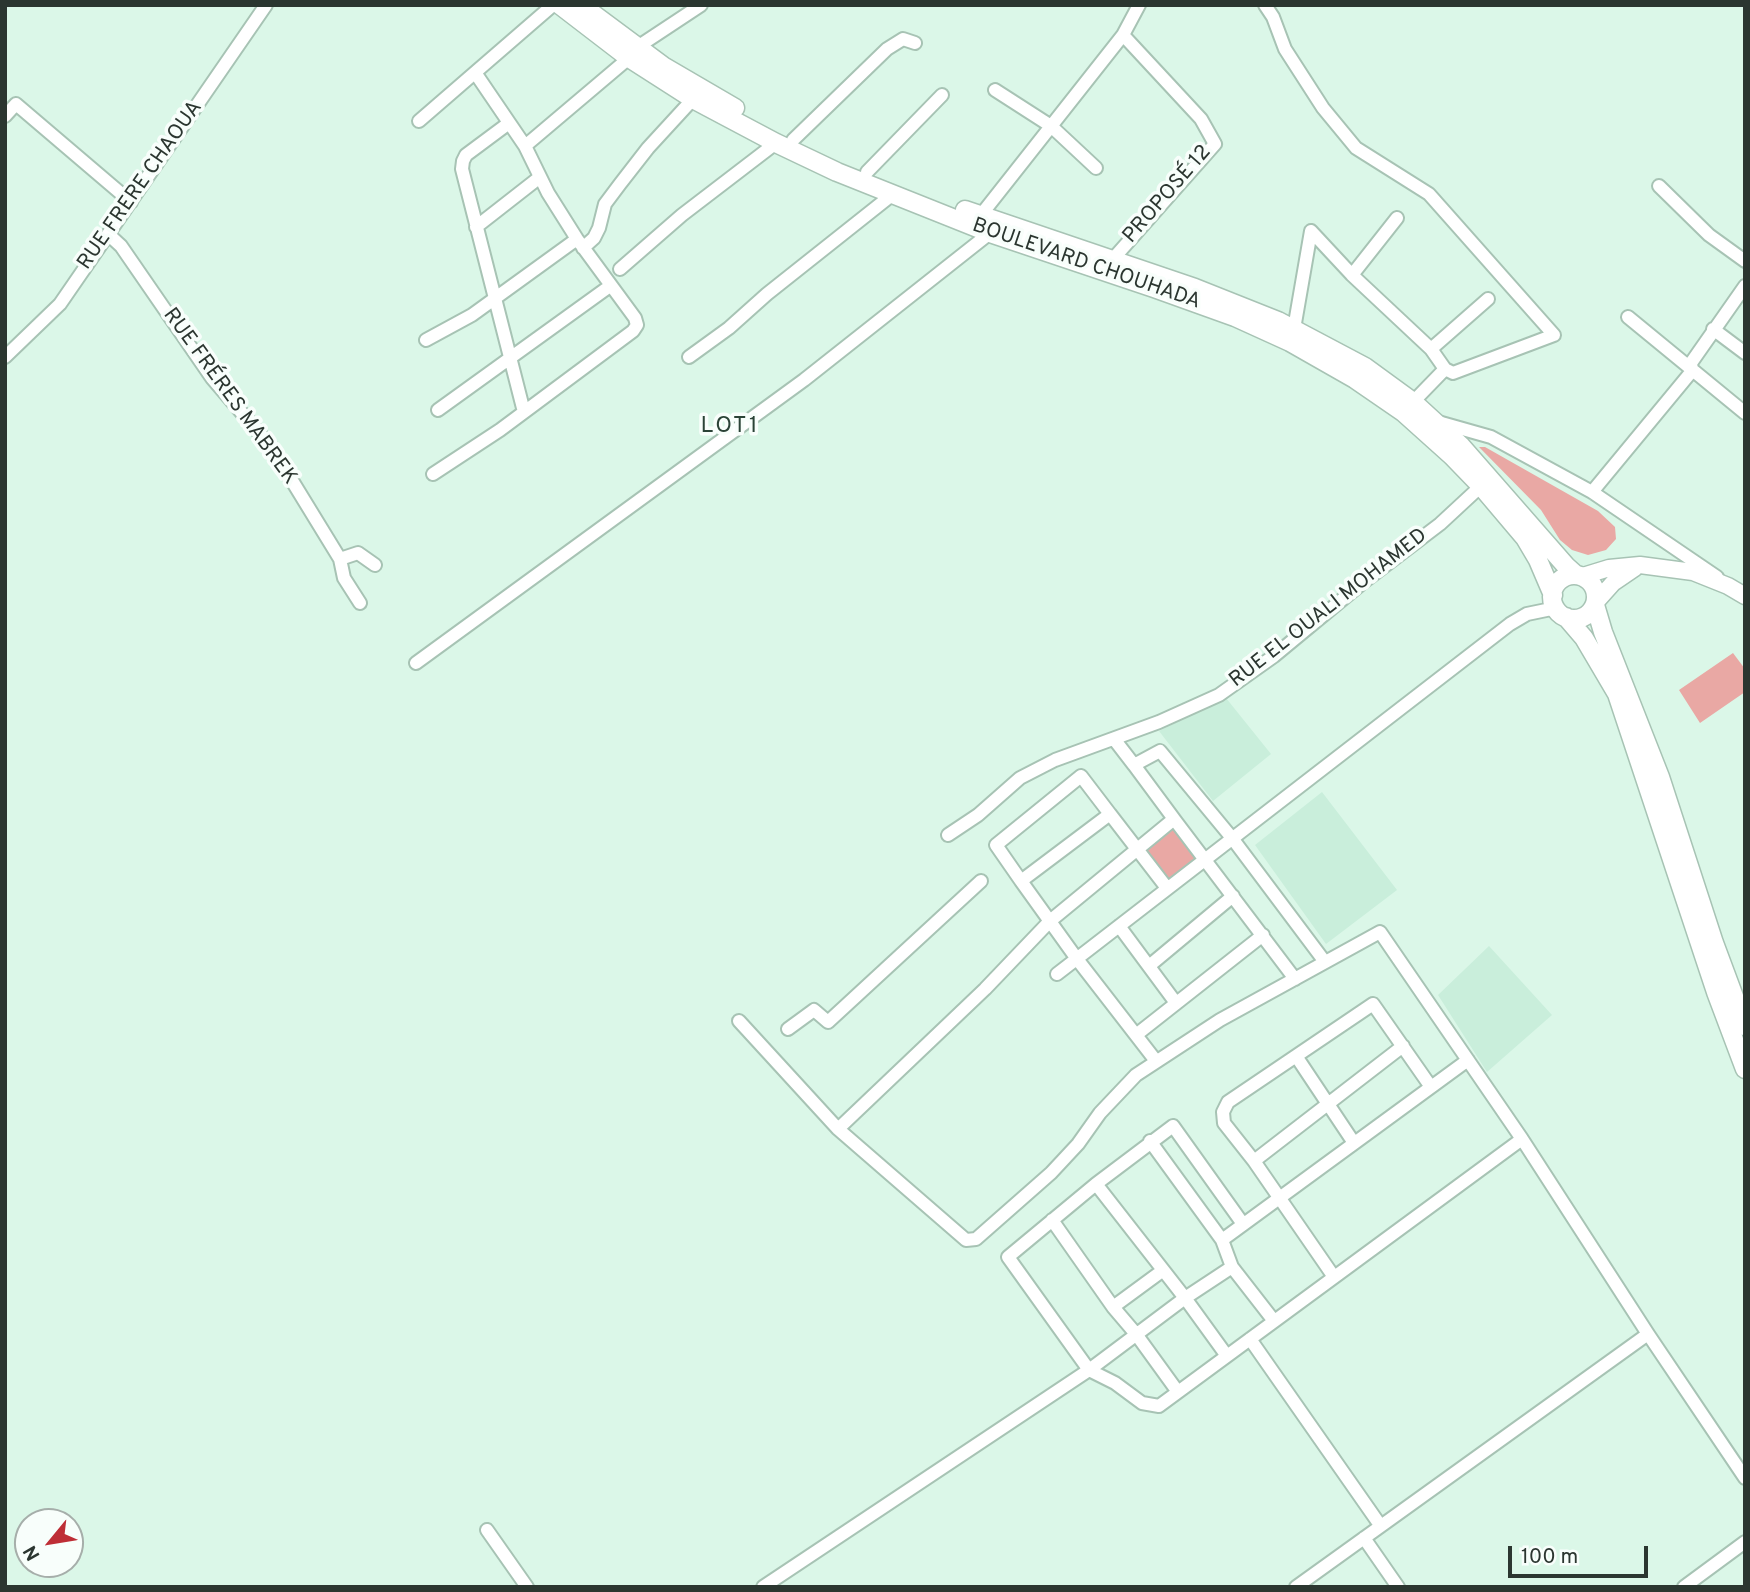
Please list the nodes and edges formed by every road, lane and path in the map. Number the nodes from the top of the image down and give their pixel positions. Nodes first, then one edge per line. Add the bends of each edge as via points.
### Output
1 (266, 5) edge
2 (554, 5) edge
3 (560, 5) edge
4 (581, 5) edge
5 (701, 5) edge
6 (1139, 5) edge
7 (1265, 5) edge
8 (1123, 35) junction
9 (915, 43) dead end
10 (632, 53) junction
11 (476, 74) junction
12 (995, 90) dead end
13 (942, 95) dead end
14 (693, 99) junction
15 (5, 116) edge
16 (419, 121) dead end
17 (509, 123) junction
18 (1051, 126) junction
19 (785, 141) junction
20 (525, 146) junction
21 (1096, 168) dead end
22 (867, 172) junction
23 (540, 177) junction
24 (1659, 186) dead end
25 (893, 194) junction
26 (131, 202) junction
27 (1396, 218) dead end
28 (981, 225) junction
29 (476, 227) junction
30 (108, 234) junction
31 (580, 244) junction
32 (1112, 258) junction
33 (1745, 261) edge
34 (620, 269) dead end
35 (1352, 275) junction
36 (610, 286) junction
37 (1745, 286) edge
38 (494, 298) junction
39 (1488, 299) dead end
40 (1628, 317) dead end
41 (1293, 329) junction
42 (1713, 329) junction
43 (426, 340) dead end
44 (1431, 349) junction
45 (1745, 353) edge
46 (5, 357) edge
47 (689, 357) dead end
48 (510, 359) junction
49 (1445, 369) junction
50 (1692, 371) junction
51 (1413, 402) junction
52 (438, 410) dead end
53 (524, 412) junction
54 (1745, 413) edge
55 (1434, 421) junction
56 (433, 474) dead end
57 (1481, 486) junction
58 (1592, 492) junction
59 (340, 559) junction
60 (375, 565) dead end
61 (1640, 565) junction
62 (1580, 575) junction
63 (1728, 586) junction
64 (1745, 596) edge
65 (360, 603) dead end
66 (1595, 603) junction
67 (1558, 606) junction
68 (416, 663) dead end
69 (1114, 739) junction
70 (1066, 757) junction
71 (1134, 765) junction
72 (1081, 776) junction
73 (1110, 814) junction
74 (1174, 819) junction
75 (948, 835) dead end
76 (1232, 838) junction
77 (1138, 850) junction
78 (1205, 859) junction
79 (981, 881) dead end
80 (1021, 881) junction
81 (1167, 888) junction
82 (1233, 897) junction
83 (1050, 921) junction
84 (1119, 926) junction
85 (1263, 935) junction
86 (1077, 959) junction
87 (1325, 962) junction
88 (1149, 967) junction
89 (1057, 974) dead end
90 (1295, 979) junction
91 (1177, 1003) junction
92 (738, 1021) dead end
93 (1745, 1026) edge
94 (788, 1029) dead end
95 (1136, 1035) junction
96 (1404, 1046) junction
97 (1296, 1056) junction
98 (1468, 1060) junction
99 (1157, 1061) junction
100 (1745, 1069) edge
101 (1431, 1087) junction
102 (1327, 1102) junction
103 (838, 1129) junction
104 (1522, 1139) junction
105 (1150, 1141) junction
106 (1354, 1143) junction
107 (1254, 1161) junction
108 (1096, 1184) junction
109 (1278, 1199) junction
110 (1052, 1220) junction
111 (1243, 1224) junction
112 (1222, 1240) junction
113 (1232, 1267) junction
114 (1162, 1271) junction
115 (1334, 1277) junction
116 (1185, 1298) junction
117 (1113, 1307) junction
118 (1274, 1321) junction
119 (1136, 1334) junction
120 (1648, 1334) junction
121 (1250, 1339) junction
122 (1227, 1356) junction
123 (1089, 1370) junction
124 (1178, 1392) junction
125 (1743, 1468) edge
126 (1380, 1525) junction
127 (487, 1530) dead end
128 (1364, 1538) junction
129 (1745, 1542) edge
130 (527, 1587) edge
131 (763, 1587) edge
132 (1296, 1587) edge
133 (1398, 1587) edge
134 (1684, 1587) edge

1 - 26 street, RUE FRERE CHAOUA
2 - 11 street
3 - 10 highway, BOULEVARD CHOUHADA
4 - 10 highway
5 - 10 street
6 - 8 street
7 - 49 street via 1285,49 1323,108 1356,148 1429,194 1554,335 1453,373
8 - 18 street
8 - 32 street, PROPOSÉ 12 via 1201,119 1215,144
9 - 19 street via 903,39 887,49
10 - 14 highway, BOULEVARD CHOUHADA
10 - 19 highway
10 - 20 street
11 - 16 street
11 - 17 street
12 - 18 street
13 - 22 street
14 - 19 highway, BOULEVARD CHOUHADA
14 - 31 street via 605,204 594,238
15 - 26 street via 16,104
17 - 20 street
17 - 29 street via 463,161
18 - 21 street
18 - 28 street
19 - 22 highway
19 - 25 highway, BOULEVARD CHOUHADA
19 - 34 street via 682,215
20 - 23 street
22 - 28 highway
23 - 29 street
23 - 31 street
24 - 33 street via 1709,235
25 - 28 highway, BOULEVARD CHOUHADA
25 - 47 street
26 - 30 street, RUE FRERE CHAOUA
27 - 35 street
28 - 32 highway
28 - 57 highway, BOULEVARD CHOUHADA via 1235,317 1290,342 1403,412
28 - 68 street via 804,380
29 - 38 street
30 - 46 street, RUE FRERE CHAOUA via 60,304
30 - 59 street, RUE FRÉRES MABREK via 121,246 212,378 272,448
31 - 36 street
31 - 38 street
32 - 41 highway
35 - 41 street via 1311,232
35 - 44 street
36 - 48 street
36 - 53 street via 635,318 633,331
37 - 42 street
38 - 43 street
38 - 48 street
39 - 44 street
40 - 50 street
41 - 51 highway via 1365,367
42 - 45 street
42 - 50 street via 1691,363
44 - 49 street
48 - 52 street
48 - 53 street
49 - 51 street
50 - 54 street
50 - 58 street
51 - 55 highway
53 - 56 street
55 - 58 street via 1491,437
55 - 62 highway via 1566,566
57 - 67 highway, BOULEVARD CHOUHADA via 1525,538
57 - 69 street, RUE EL OUALI MOHAMED via 1440,524 1219,695
58 - 63 street
59 - 60 street via 358,553
59 - 65 street, RUE FRÉRES MABREK via 344,578
61 - 62 main road
61 - 63 main road via 1693,572
61 - 66 main road via 1620,576
62 - 66 highway via 1593,585
62 - 67 highway via 1558,582
63 - 64 main road
66 - 67 highway via 1586,615 1572,619
66 - 93 highway
67 - 76 street via 1510,624
67 - 100 highway, BOULEVARD CHOUHADA via 1584,638 1617,694
69 - 70 street, RUE EL OUALI MOHAMED
69 - 71 street
70 - 72 street
70 - 75 street, RUE EL OUALI MOHAMED via 1020,778
71 - 74 street
71 - 76 street via 1160,751
72 - 73 street
72 - 80 street via 996,845
73 - 77 street
73 - 80 street
74 - 77 street
74 - 78 street
76 - 78 street
76 - 87 street
77 - 81 street
77 - 83 street
78 - 81 street
78 - 82 street
79 - 94 street via 828,1022 814,1010
80 - 83 street
81 - 84 street
82 - 85 street
82 - 88 street
83 - 86 street
83 - 103 street
84 - 86 street
84 - 88 street
85 - 90 street
85 - 91 street
86 - 89 street
86 - 95 street
87 - 90 street
87 - 98 street via 1380,932
88 - 91 street
90 - 99 street
91 - 95 street
92 - 103 street
95 - 99 street
96 - 97 street via 1373,1004
96 - 101 street
96 - 102 street
97 - 102 street
97 - 107 street via 1228,1102 1223,1112 1224,1123
98 - 101 street
98 - 104 street
99 - 103 street via 1136,1075 1100,1113 1051,1173 976,1239 966,1240
101 - 106 street
102 - 106 street
102 - 107 street
104 - 115 street
104 - 120 street
105 - 108 street
105 - 111 street via 1173,1126
105 - 112 street
106 - 109 street
107 - 109 street
108 - 110 street
108 - 114 street
109 - 111 street
109 - 115 street
110 - 117 street
110 - 123 street via 1008,1257
111 - 112 street
112 - 113 street
113 - 116 street
113 - 118 street
114 - 116 street
114 - 117 street
115 - 118 street
116 - 119 street
116 - 122 street
117 - 119 street
118 - 121 street
119 - 123 street
119 - 124 street
120 - 125 street
120 - 126 street
121 - 122 street
121 - 126 street
122 - 124 street
123 - 124 street via 1142,1404 1159,1406
123 - 131 street
126 - 128 street
127 - 130 street
128 - 132 street
128 - 133 street
129 - 134 street

